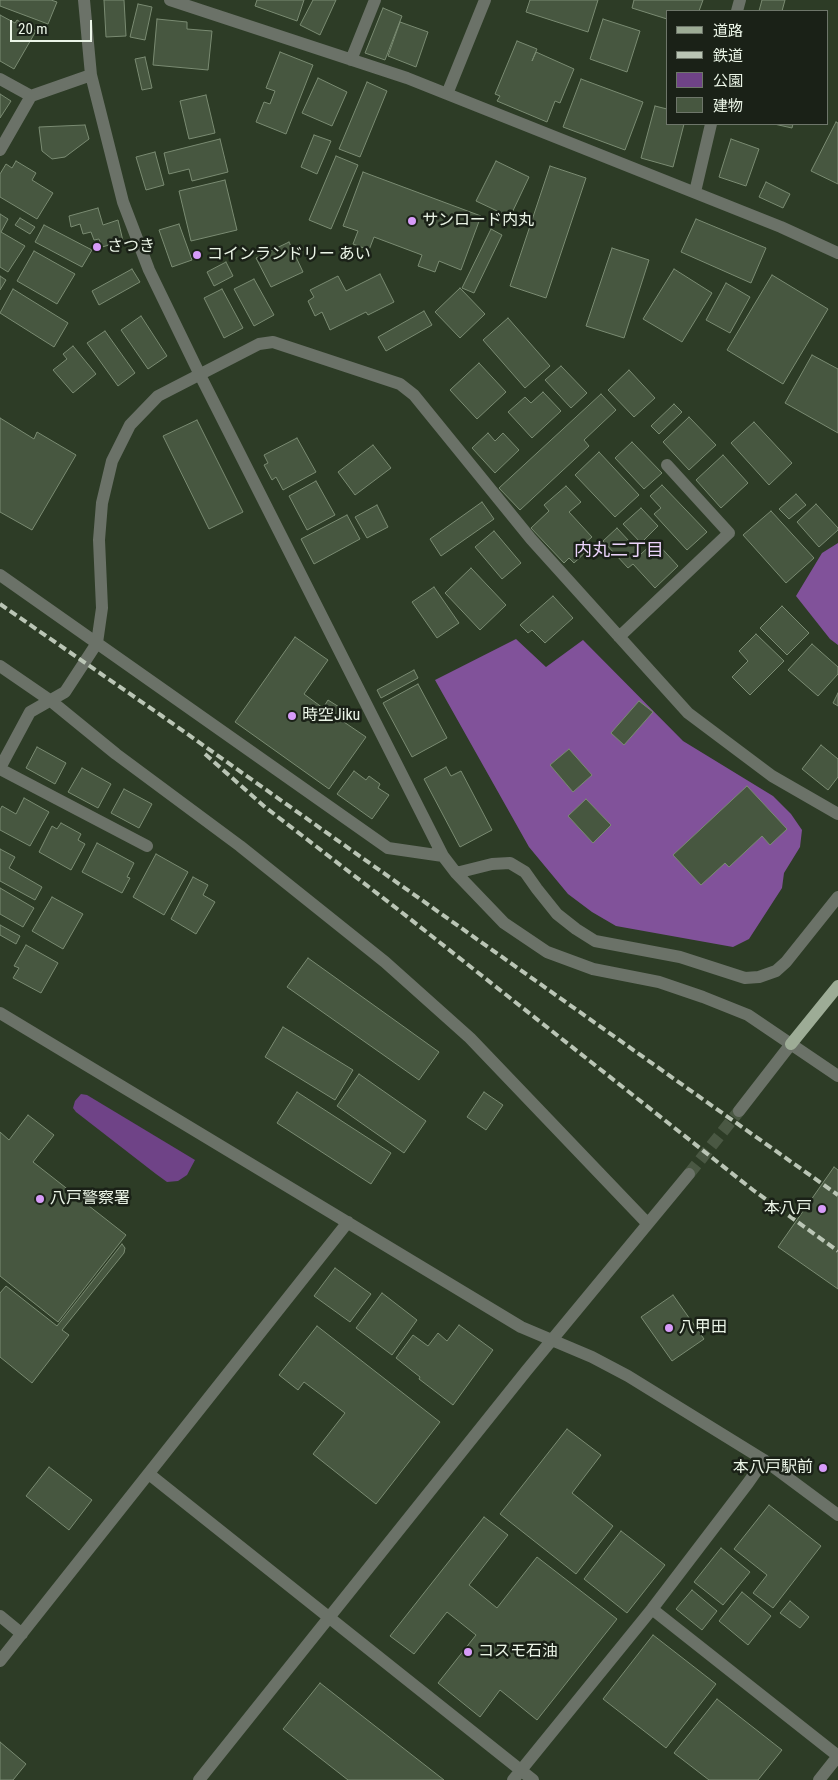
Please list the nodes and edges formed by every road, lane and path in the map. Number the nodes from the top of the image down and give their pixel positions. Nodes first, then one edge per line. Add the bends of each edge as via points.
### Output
1 (84, 0) edge
2 (170, 0) edge
3 (375, 0) edge
4 (485, 0) edge
5 (352, 60) junction
6 (91, 74) junction
7 (0, 78) edge
8 (447, 94) junction
9 (31, 96) junction
10 (711, 125) edge
11 (0, 150) edge
12 (695, 192) junction
13 (838, 253) edge
14 (200, 375) junction
15 (667, 465) dead end
16 (0, 575) edge
17 (620, 637) junction
18 (97, 643) junction
19 (0, 666) edge
20 (51, 701) junction
21 (0, 769) edge
22 (838, 814) edge
23 (147, 846) dead end
24 (444, 856) junction
25 (456, 873) junction
26 (838, 897) edge
27 (838, 986) edge
28 (0, 1013) edge
29 (791, 1044) junction
30 (838, 1076) edge
31 (739, 1111) tunnel mouth
32 (689, 1174) tunnel mouth
33 (348, 1222) junction
34 (647, 1224) junction
35 (551, 1340) junction
36 (764, 1460) junction
37 (149, 1474) junction
38 (838, 1515) edge
39 (652, 1608) junction
40 (0, 1616) edge
41 (329, 1618) junction
42 (22, 1634) junction
43 (0, 1661) edge
44 (838, 1756) edge
45 (517, 1775) edge
46 (200, 1780) edge
47 (533, 1780) edge
48 (819, 1780) edge

1 - 6 street
2 - 5 street
3 - 5 street
4 - 8 street
5 - 8 street
6 - 9 street
6 - 14 street via 123,202 149,270
7 - 9 street
8 - 12 street
9 - 11 street
10 - 12 street
12 - 13 street
14 - 17 street via 259,344 273,342 400,384 414,395 531,539
14 - 18 street via 158,396 130,425 112,461 102,503 99,540 102,608
14 - 24 street
15 - 17 street via 729,533
16 - 18 street
17 - 22 street via 688,713 772,776
18 - 20 street via 65,692
18 - 24 street via 388,848
19 - 20 street
20 - 21 street via 30,712
20 - 34 street via 386,962 470,1038
21 - 23 street
24 - 25 street
25 - 26 street via 510,863 525,872 557,914 595,941 680,957 744,978 776,971
25 - 29 street via 504,923 548,952 592,969 659,982 703,997 748,1015
27 - 29 main road
28 - 33 street
29 - 30 street
29 - 31 street
32 - 34 street
33 - 35 street via 521,1327
33 - 37 street
34 - 35 street
35 - 36 street via 628,1376
35 - 41 street
36 - 38 street
36 - 39 street
37 - 41 street
37 - 42 street
39 - 44 street
39 - 45 street
40 - 42 street
41 - 45 street
41 - 46 street
42 - 43 street
44 - 48 street
45 - 47 street

